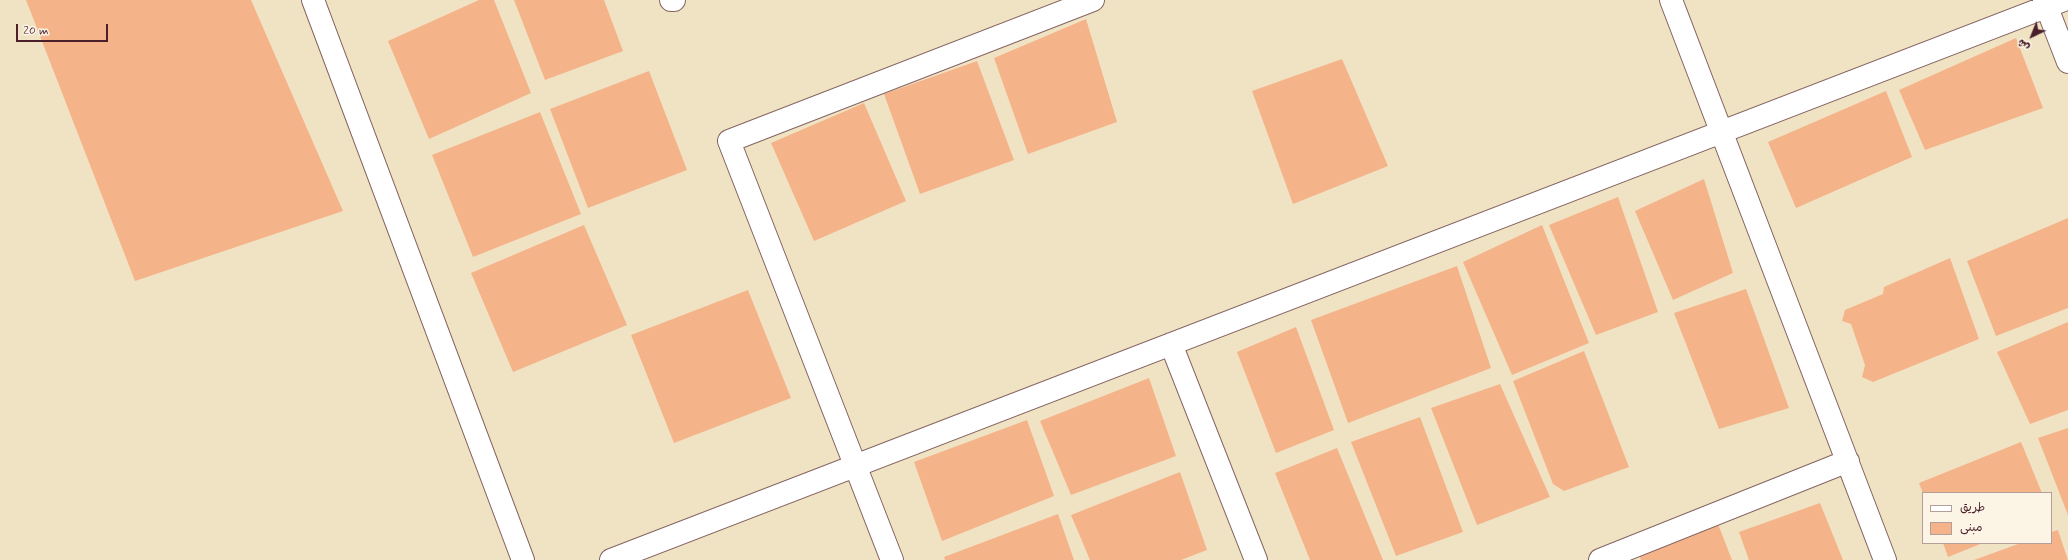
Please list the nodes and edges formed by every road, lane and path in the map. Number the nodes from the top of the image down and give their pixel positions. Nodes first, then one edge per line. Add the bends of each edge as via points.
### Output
1 (313, 0) edge
2 (1093, 0) edge
3 (1671, 0) edge
4 (2051, 2) edge
5 (2068, 62) edge
6 (1721, 132) junction
7 (1172, 344) junction
8 (1848, 462) junction
9 (855, 466) junction
10 (523, 560) edge
11 (611, 560) edge
12 (892, 560) edge
13 (1256, 560) edge
14 (1600, 560) edge
15 (1885, 560) edge

1 - 10 street
2 - 9 street via 729,141
3 - 6 street
4 - 5 street
4 - 6 street
6 - 7 street
6 - 8 street
7 - 9 street
7 - 13 street
8 - 14 street
8 - 15 street
9 - 11 street
9 - 12 street

